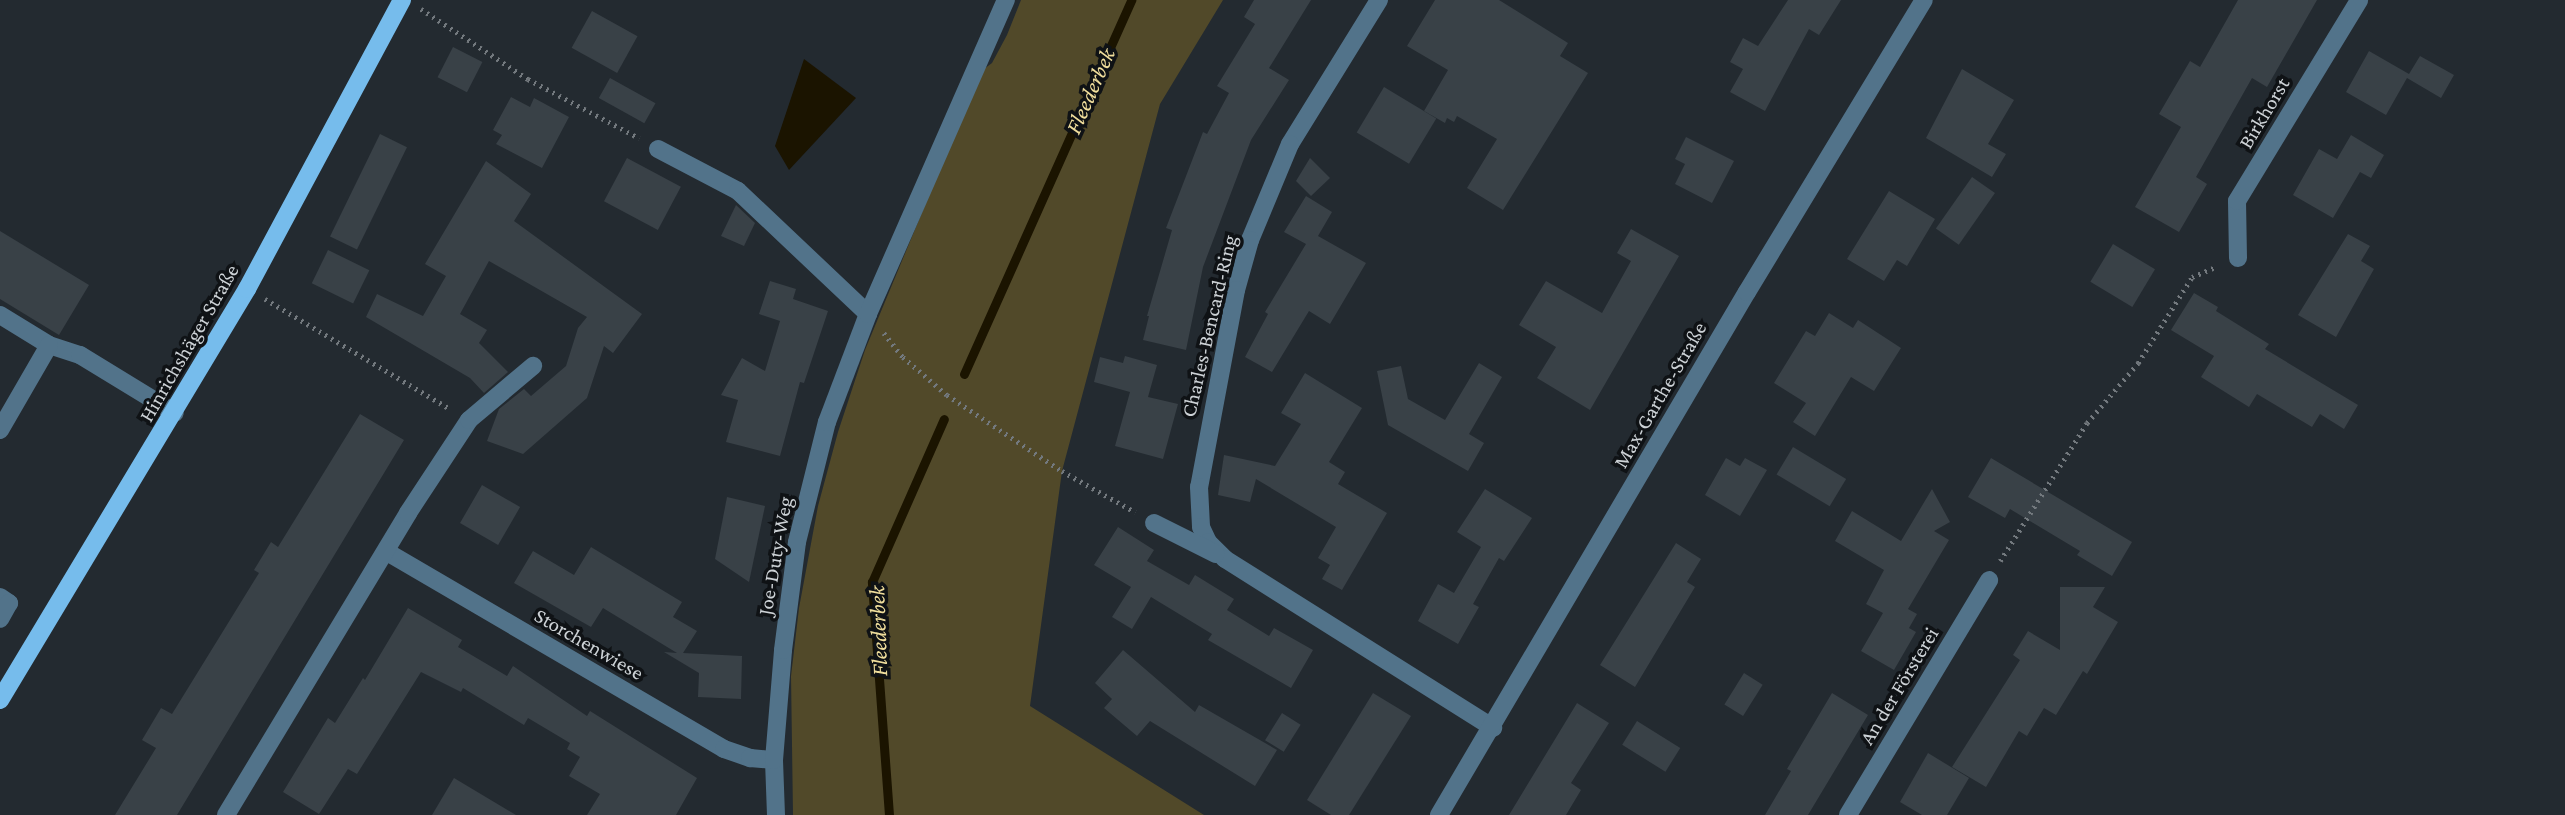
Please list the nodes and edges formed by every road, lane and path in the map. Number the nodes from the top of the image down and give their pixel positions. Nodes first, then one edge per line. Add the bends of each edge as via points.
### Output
1 (1006, 0) edge
2 (1379, 0) edge
3 (1924, 0) edge
4 (2359, 0) edge
5 (407, 2) edge
6 (658, 149) joint
7 (2238, 258) joint
8 (247, 289) junction
9 (868, 314) junction
10 (0, 315) edge
11 (49, 345) junction
12 (533, 366) dead end
13 (175, 413) junction
14 (469, 420) junction
15 (0, 430) edge
16 (1154, 523) joint
17 (387, 552) junction
18 (1225, 559) junction
19 (1989, 580) joint
20 (0, 597) edge
21 (0, 620) edge
22 (0, 700) edge
23 (1493, 728) junction
24 (774, 760) junction
25 (226, 815) edge
26 (776, 815) edge
27 (1439, 815) edge
28 (1848, 815) edge

1 - 9 street, Joe-Duty-Weg
2 - 18 street, Charles-Bencard-Ring via 1290,144 1267,193 1236,290 1199,487 1201,527
3 - 23 street, Max-Garthe-Straße via 1747,292
4 - 7 street, Birkhorst via 2237,201
5 - 6 path via 528,79
5 - 8 main road, Hinrichshäger Straße
6 - 9 street via 738,191
7 - 19 path via 2192,277 2138,363 2087,423
8 - 13 main road, Hinrichshäger Straße
8 - 14 path
9 - 16 path via 904,357 947,395 1062,471
9 - 24 street, Joe-Duty-Weg via 827,422 797,542 782,650
10 - 11 street
11 - 13 street via 80,355
11 - 15 street
12 - 14 street
13 - 22 main road, Hinrichshäger Straße
14 - 17 street
16 - 18 street, Charles-Bencard-Ring
17 - 24 street, Storchenwiese via 724,749
17 - 25 street
18 - 23 street, Charles-Bencard-Ring
19 - 28 street, An der Försterei
20 - 21 street via 9,603
23 - 27 street, Max-Garthe-Straße
24 - 26 street, Joe-Duty-Weg

